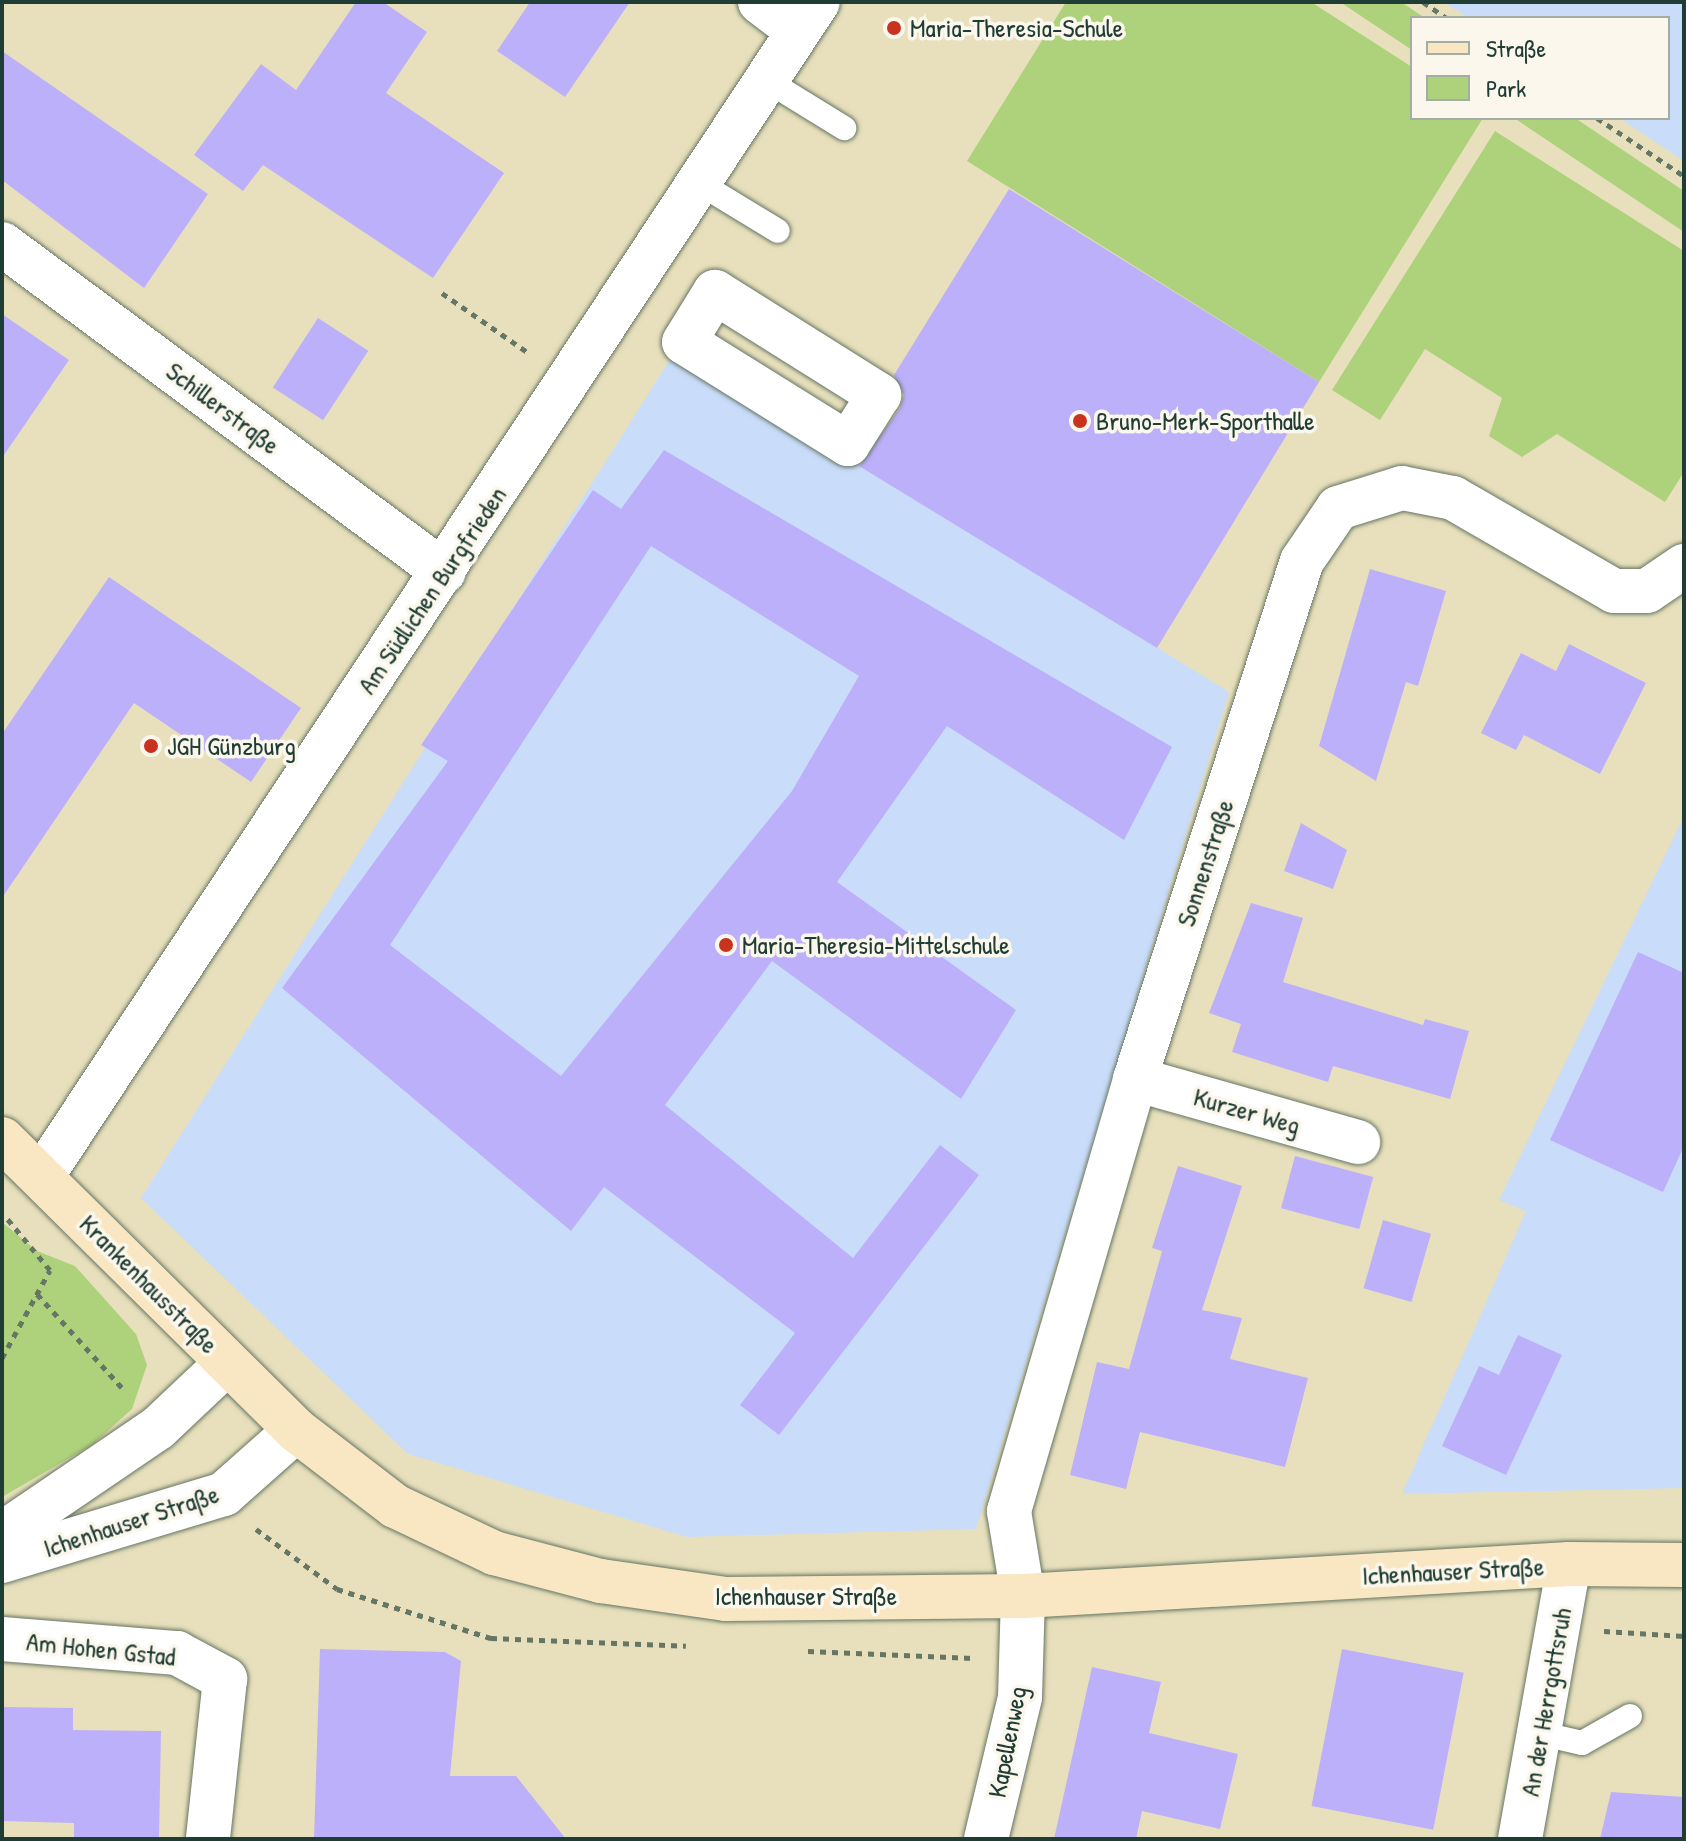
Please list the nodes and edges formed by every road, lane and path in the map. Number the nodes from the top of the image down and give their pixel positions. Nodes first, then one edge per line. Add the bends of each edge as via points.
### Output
1 (760, 2) edge
2 (1423, 2) edge
3 (1444, 16) edge
4 (808, 17) edge
5 (766, 80) junction
6 (1600, 120) edge
7 (844, 128) dead end
8 (1684, 176) edge
9 (699, 183) junction
10 (778, 231) dead end
11 (2, 244) edge
12 (442, 293) dead end
13 (569, 381) junction
14 (1684, 566) edge
15 (444, 572) junction
16 (1135, 1079) junction
17 (2, 1139) edge
18 (1358, 1142) dead end
19 (42, 1176) junction
20 (7, 1218) dead end
21 (2, 1358) edge
22 (227, 1363) junction
23 (296, 1430) junction
24 (2, 1534) edge
25 (2, 1561) edge
26 (1569, 1564) junction
27 (1684, 1565) edge
28 (1023, 1596) junction
29 (2, 1639) edge
30 (1630, 1716) dead end
31 (1543, 1734) junction
32 (208, 1839) edge
33 (986, 1839) edge
34 (1520, 1839) edge

1 - 4 street
2 - 3 path
4 - 5 street, Am Südlichen Burgfrieden
5 - 7 lane
5 - 9 street, Am Südlichen Burgfrieden
6 - 8 path
9 - 10 lane
9 - 13 street, Am Südlichen Burgfrieden
11 - 15 street, Schillerstraße
12 - 13 path
13 - 15 street, Am Südlichen Burgfrieden
14 - 16 street, Sonnenstraße via 1647,591 1614,591 1453,498 1402,488 1338,508 1302,561
15 - 19 street, Am Südlichen Burgfrieden
16 - 18 street, Kurzer Weg
16 - 28 street, Sonnenstraße via 1009,1511
17 - 19 street, Krankenhausstraße
19 - 22 street, Krankenhausstraße
20 - 21 path via 50,1270
22 - 23 street, Krankenhausstraße
22 - 24 street, Ichenhauser Straße via 158,1428
23 - 25 street, Ichenhauser Straße via 224,1494
23 - 28 street, Ichenhauser Straße via 395,1506 494,1553 601,1581 726,1599
26 - 27 street, Ichenhauser Straße
26 - 28 street, Ichenhauser Straße
26 - 31 street, An der Herrgottsruh
28 - 33 street, Kapellenweg via 1020,1697
29 - 32 street, Am Hohen Gstad via 177,1653 225,1679
30 - 31 lane via 1582,1743
31 - 34 street, An der Herrgottsruh

